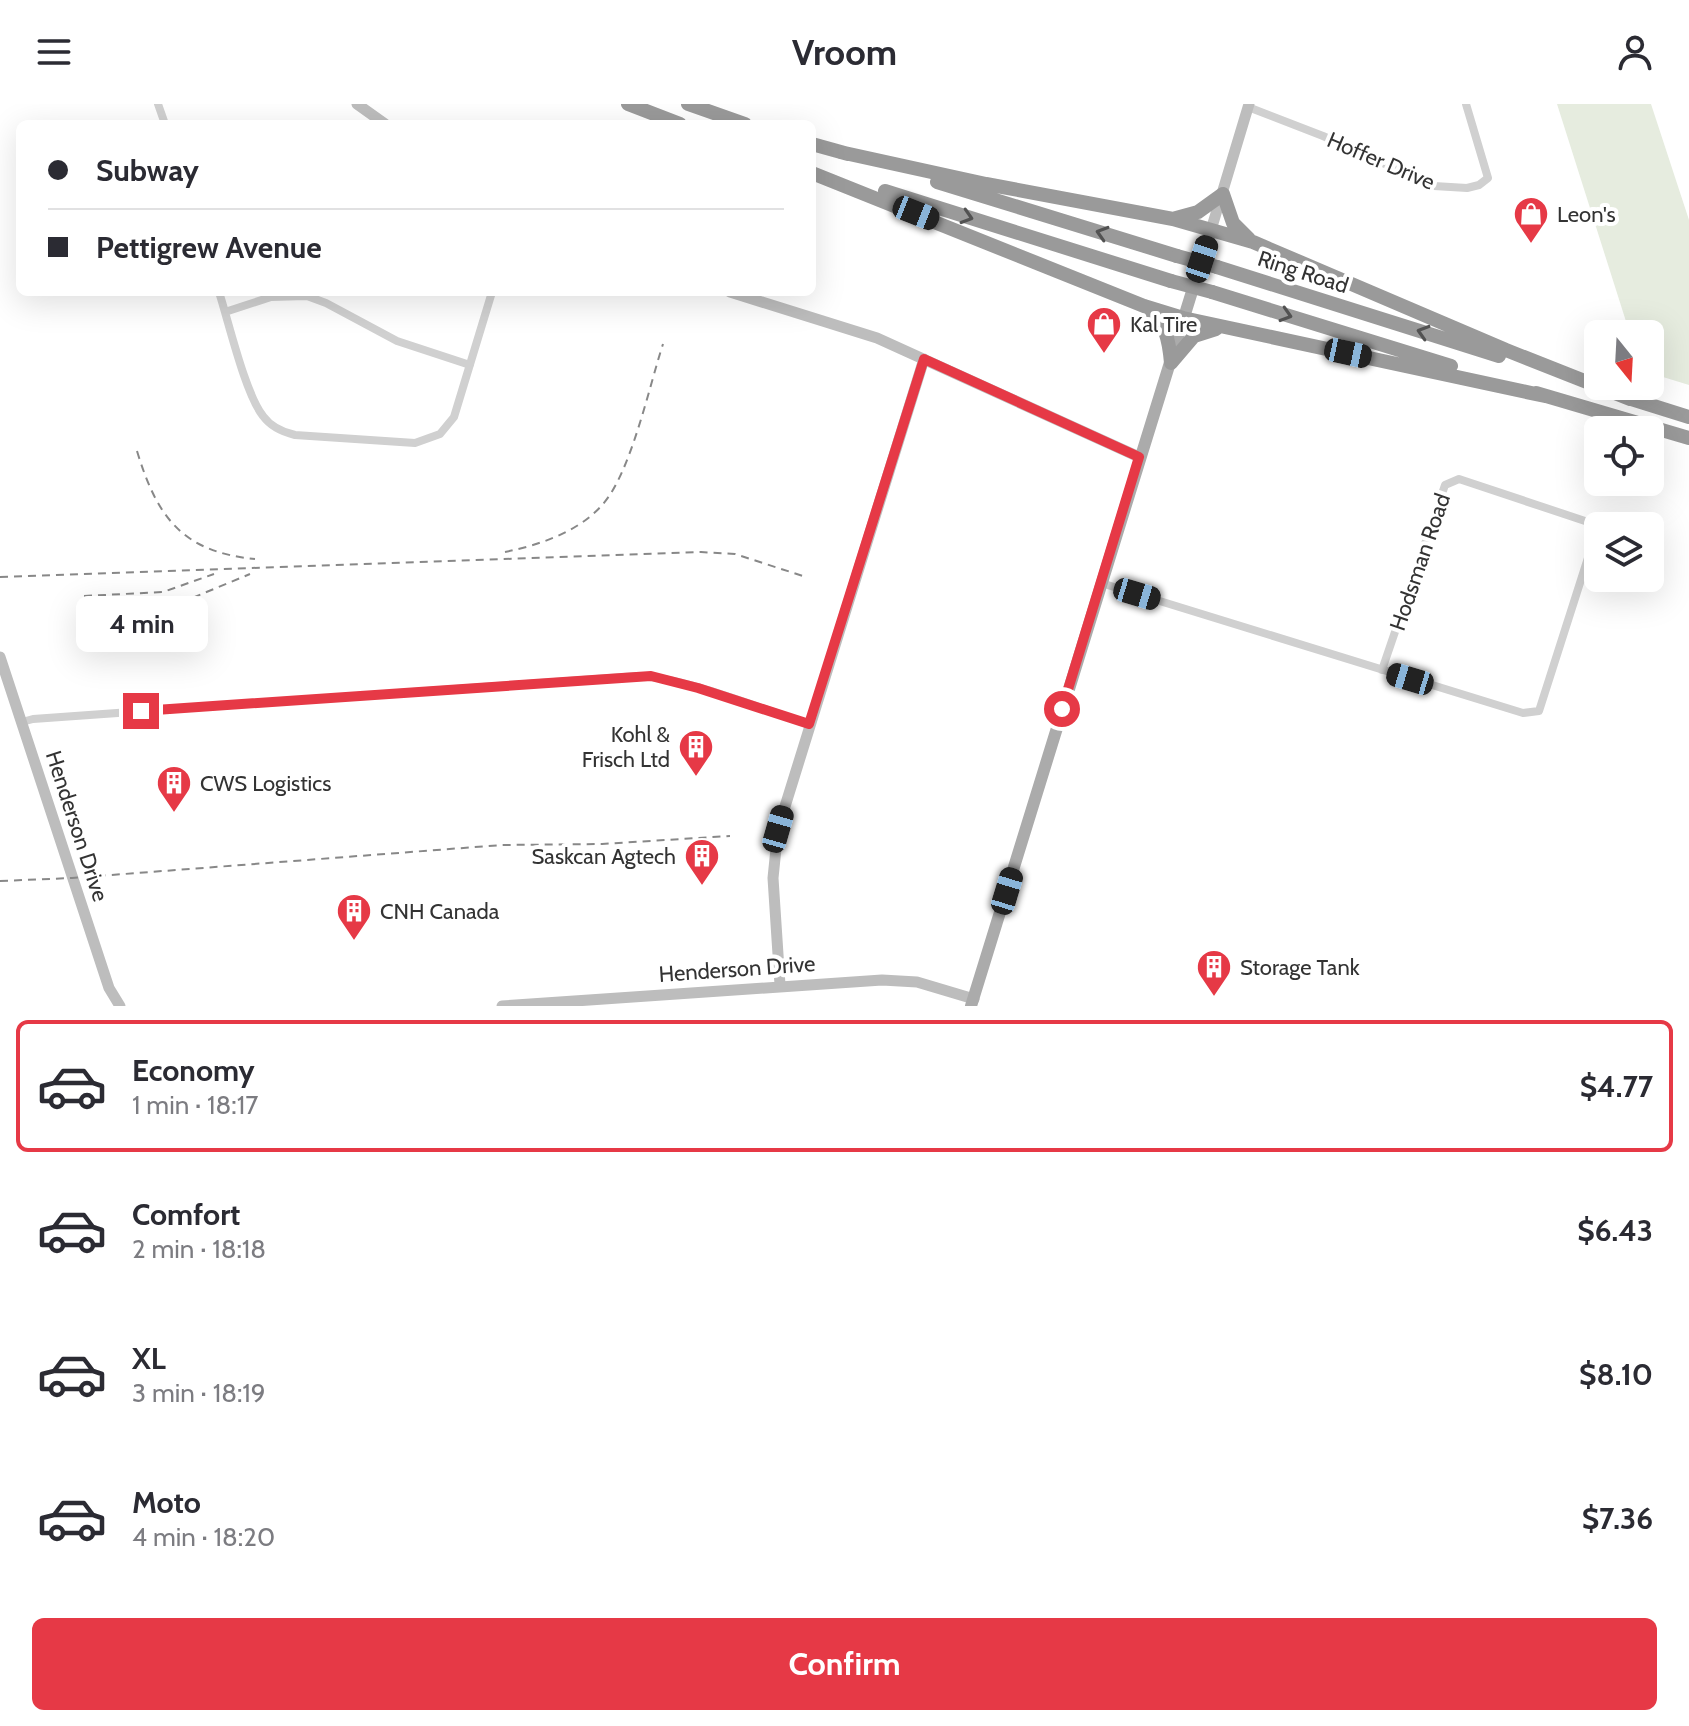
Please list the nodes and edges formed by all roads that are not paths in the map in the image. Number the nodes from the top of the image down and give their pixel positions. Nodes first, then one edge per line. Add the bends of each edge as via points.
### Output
1 (357, 104) edge
2 (628, 104) edge
3 (688, 104) edge
4 (1233, 104) edge
5 (1466, 104) edge
6 (1248, 105) edge
7 (379, 120) edge
8 (670, 120) edge
9 (734, 120) edge
10 (816, 145) edge
11 (840, 152) junction
12 (816, 172) edge
13 (816, 173) edge
14 (1223, 194) junction
15 (1173, 219) junction
16 (1211, 230) junction
17 (1253, 242) junction
18 (220, 296) edge
19 (491, 296) edge
20 (743, 296) edge
21 (1144, 306) junction
22 (225, 312) junction
23 (1183, 318) junction
24 (1222, 327) junction
25 (924, 359) junction
26 (1171, 363) junction
27 (470, 365) junction
28 (1584, 381) edge
29 (1584, 384) edge
30 (1545, 396) junction
31 (1633, 400) edge
32 (1689, 417) edge
33 (1689, 438) edge
34 (1139, 457) junction
35 (1101, 583) junction
36 (0, 657) edge
37 (1382, 670) junction
38 (22, 722) junction
39 (809, 724) junction
40 (780, 985) junction
41 (972, 1002) edge
42 (120, 1006) edge
43 (502, 1006) edge

1 - 7 street
2 - 8 highway
3 - 9 highway
4 - 6 street
5 - 6 street, Hoffer Drive via 1488,178 1455,189 1434,186
6 - 14 street
10 - 11 highway, Ring Road
11 - 15 highway
29 -> 11 highway, Ring Road, bridge
12 -> 30 highway, Ring Road, bridge
13 - 21 highway
14 - 15 highway via 1198,212
14 - 16 street
14 - 17 highway via 1233,223
15 - 16 highway
16 - 17 highway
16 - 23 main road
17 - 28 highway
18 - 22 street
19 - 27 street
20 - 25 street via 877,338
21 - 23 highway
21 - 26 highway via 1162,323
22 - 27 street via 271,297 307,296 397,341
22 - 27 street via 256,405 268,422 287,433 429,440 454,417
23 - 24 highway
23 - 26 main road
24 - 26 highway via 1194,336
24 - 30 highway
25 - 34 street
25 - 39 street
26 - 34 main road
30 - 33 highway, Ring Road
31 - 32 highway, Ring Road
34 - 35 main road
35 - 37 street, Hodsman Road
35 - 41 main road
36 - 38 street, Henderson Drive
37 - 37 street, Hodsman Road via 1523,713 1539,711 1595,536 1591,523 1459,479 1445,485
38 - 39 street via 651,676
38 - 42 street, Henderson Drive via 109,988
39 - 40 street via 774,852
40 - 41 street, Henderson Drive via 917,982
40 - 43 street, Henderson Drive

